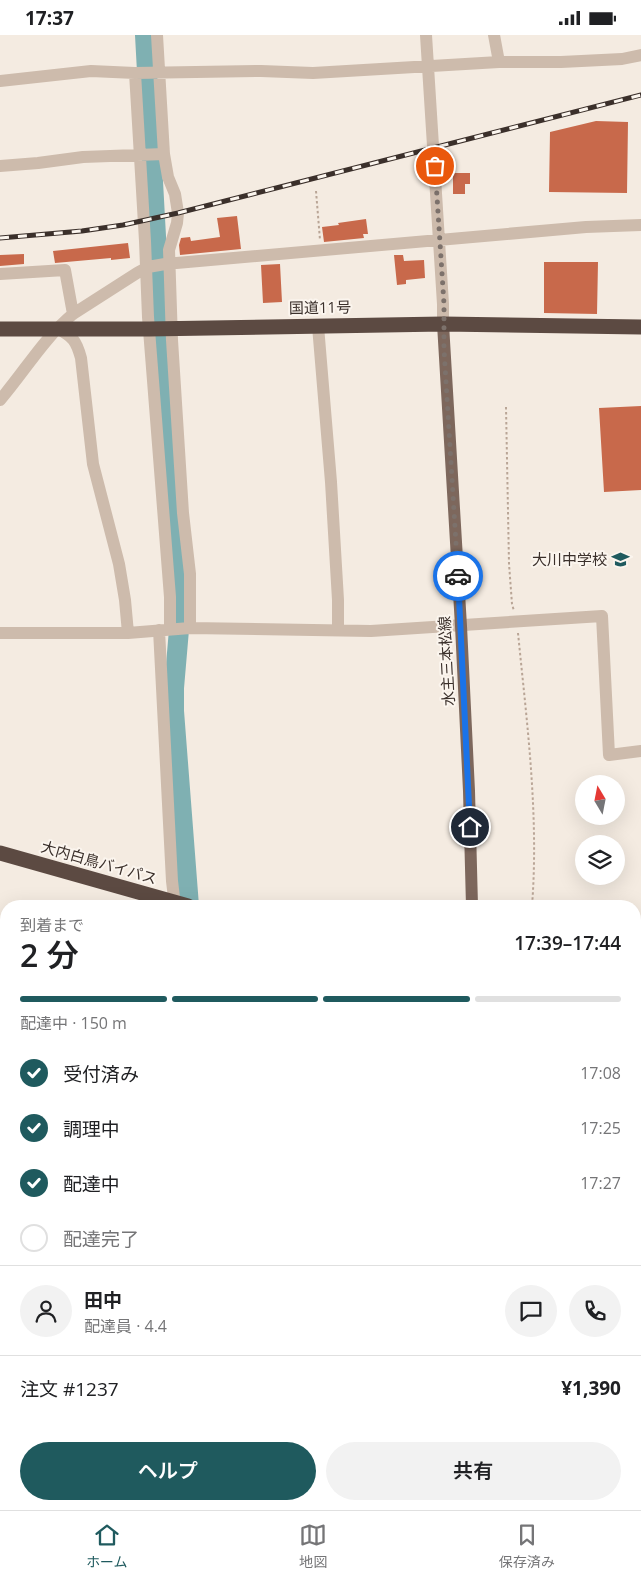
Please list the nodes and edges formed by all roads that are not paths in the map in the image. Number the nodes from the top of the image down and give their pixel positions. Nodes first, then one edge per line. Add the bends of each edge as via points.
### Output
1 (157, 35) edge
2 (426, 35) edge
3 (494, 35) edge
4 (641, 55) edge
5 (499, 62) junction
6 (428, 66) junction
7 (160, 72) junction
8 (135, 73) junction
9 (0, 81) edge
10 (139, 154) junction
11 (164, 154) junction
12 (0, 166) edge
13 (641, 225) edge
14 (440, 241) junction
15 (168, 264) junction
16 (147, 268) junction
17 (0, 274) edge
18 (73, 314) junction
19 (443, 325) junction
20 (318, 326) junction
21 (641, 327) edge
22 (57, 328) junction
23 (0, 329) edge
24 (151, 329) junction
25 (170, 329) junction
26 (0, 400) edge
27 (462, 626) junction
28 (189, 628) junction
29 (168, 629) junction
30 (338, 629) junction
31 (0, 633) edge
32 (128, 633) junction
33 (641, 751) edge
34 (0, 853) edge
35 (163, 900) edge
36 (178, 900) edge
37 (472, 900) edge

1 - 7 street
2 - 6 street
3 - 5 street
4 - 5 street via 622,59
5 - 6 street
6 - 7 street via 313,73
6 - 14 street
7 - 8 street
7 - 11 street
8 - 9 street via 91,71
8 - 10 street
10 - 11 street
10 - 12 street
10 - 16 street
11 - 15 street via 178,213
13 - 14 street
14 - 15 street
14 - 19 street
15 - 16 street
15 - 25 street
16 - 18 street
16 - 24 street
17 - 18 street via 65,270
18 - 22 street
19 - 20 highway, 国道11号
19 - 21 highway, 国道11号
19 - 27 main road, 水主三本松線
20 - 25 highway, 国道11号
20 - 30 street via 331,482
22 - 23 highway, 国道11号
22 - 24 highway, 国道11号
22 - 26 street
22 - 32 street via 72,336 81,358 93,464 119,564
24 - 25 highway, 国道11号
24 - 29 street via 170,597
25 - 28 street via 190,574
27 - 30 street via 371,631
27 - 33 street via 602,616 609,755
27 - 37 main road, 水主三本松線
28 - 29 street
28 - 30 street
29 - 32 street
29 - 36 street via 172,881
31 - 32 street
34 - 35 highway, 大内白鳥バイパス

